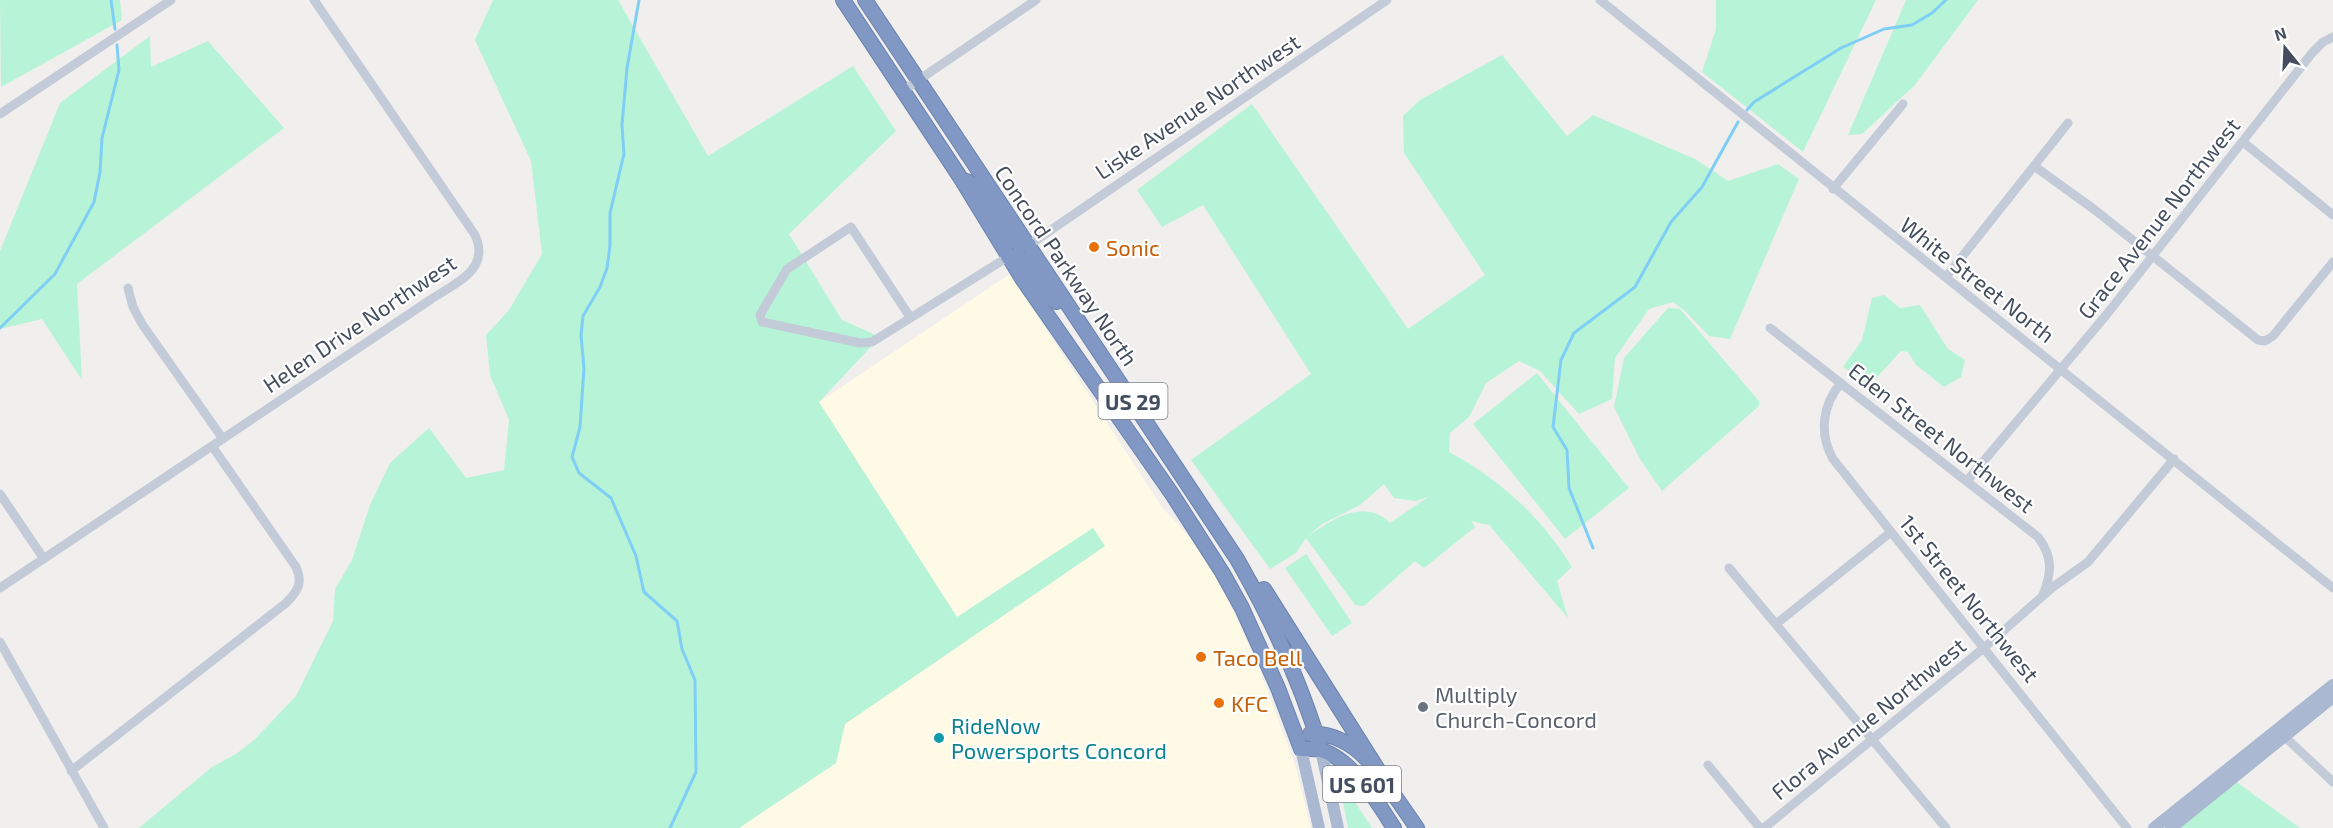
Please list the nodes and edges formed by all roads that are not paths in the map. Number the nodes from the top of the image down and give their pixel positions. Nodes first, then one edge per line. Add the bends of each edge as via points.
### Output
1 (171, 0) edge
2 (314, 0) edge
3 (843, 0) edge
4 (866, 0) edge
5 (1036, 0) edge
6 (1387, 0) edge
7 (1600, 0) edge
8 (2333, 38) edge
9 (918, 80) junction
10 (904, 90) junction
11 (1903, 104) dead end
12 (0, 114) edge
13 (2068, 123) dead end
14 (2243, 142) junction
15 (2034, 166) junction
16 (960, 177) junction
17 (1833, 189) junction
18 (2333, 215) edge
19 (1029, 245) junction
20 (2152, 256) junction
21 (1008, 257) junction
22 (2333, 262) edge
23 (1946, 277) junction
24 (128, 288) dead end
25 (910, 317) junction
26 (1770, 328) dead end
27 (1109, 365) junction
28 (2062, 369) junction
29 (1841, 382) junction
30 (223, 439) junction
31 (1160, 441) junction
32 (212, 446) junction
33 (1143, 452) junction
34 (2174, 459) junction
35 (1968, 481) junction
36 (0, 494) edge
37 (1891, 532) junction
38 (44, 559) junction
39 (1237, 559) junction
40 (1729, 568) dead end
41 (2049, 580) junction
42 (2059, 583) junction
43 (0, 588) edge
44 (2333, 588) edge
45 (2042, 597) junction
46 (1776, 624) junction
47 (0, 642) edge
48 (1985, 647) junction
49 (2333, 685) edge
50 (2333, 697) edge
51 (1316, 733) junction
52 (1296, 735) junction
53 (2284, 736) junction
54 (1874, 738) junction
55 (1301, 749) junction
56 (1321, 750) junction
57 (1708, 765) dead end
58 (71, 771) junction
59 (2333, 782) edge
60 (1394, 795) junction
61 (104, 828) edge
62 (1319, 828) edge
63 (1338, 828) edge
64 (1394, 828) edge
65 (1417, 828) edge
66 (1762, 828) edge
67 (1946, 828) edge
68 (2127, 828) edge
69 (2154, 828) edge
70 (2170, 828) edge

1 - 12 street
2 - 30 street, Helen Drive Northwest via 467,223 478,243 479,260 472,271
3 - 10 highway, Concord Parkway North / US 29
4 - 9 highway, Concord Parkway North / US 29
5 - 9 street
6 - 19 street, Liske Avenue Northwest
7 - 17 street, White Street North
8 - 14 street, Grace Avenue Northwest via 2312,54
9 - 10 street
9 - 19 highway, Concord Parkway North / US 29
10 - 16 highway, Concord Parkway North / US 29
11 - 17 street
13 - 15 street
14 - 18 street
14 - 20 street, Grace Avenue Northwest
15 - 20 street
15 - 23 street
16 - 19 highway via 978,189 1017,243
16 - 21 highway, Concord Parkway North / US 29
17 - 23 street, White Street North
19 - 27 highway, Concord Parkway North / US 29
20 - 22 street via 2235,323 2265,341
20 - 28 street, Grace Avenue Northwest
21 - 25 street
21 - 27 highway via 1018,256 1030,268
21 - 33 highway, Concord Parkway North / US 29
23 - 28 street, White Street North
24 - 30 street via 142,324
25 - 25 street via 851,227 787,269 760,315 762,322 860,343 872,342
26 - 29 street, Eden Street Northwest
27 - 31 highway, Concord Parkway North / US 29
28 - 34 street, White Street North
28 - 35 street, Grace Avenue Northwest
29 - 35 street, Eden Street Northwest
29 - 37 street, 1st Street Northwest via 1824,420 1827,448
30 - 32 street, Helen Drive Northwest
31 - 33 highway
31 - 39 highway, Concord Parkway North / US 29
32 - 38 street, Helen Drive Northwest
32 - 58 street via 296,567 298,590
33 - 52 highway, Concord Parkway North / US 29 via 1242,608
34 - 42 street, Flora Avenue Northwest via 2088,562
34 - 44 street, White Street North
35 - 41 street, Eden Street Northwest via 2038,537 2051,562
36 - 38 street
37 - 46 street
37 - 48 street, 1st Street Northwest
38 - 43 street, Helen Drive Northwest
39 - 51 highway, Concord Parkway North / US 29 via 1284,648
39 - 60 highway, US 601 via 1260,583
40 - 46 street
41 - 42 street
41 - 45 street, Eden Street Northwest
42 - 45 street, Flora Avenue Northwest
45 - 48 street, Flora Avenue Northwest
46 - 54 street
47 - 58 street
48 - 54 street, Flora Avenue Northwest
48 - 68 street, 1st Street Northwest
49 - 69 main road
50 - 53 main road
51 - 52 highway
51 - 56 highway, Concord Parkway North / US 29
51 - 60 highway via 1332,736 1364,756
52 - 55 highway, Concord Parkway North / US 29
53 - 59 street
53 - 70 main road
54 - 66 street, Flora Avenue Northwest
54 - 67 street
55 - 56 highway, US 601
55 - 62 main road, US 29
56 - 63 main road, US 29
56 - 64 highway, US 601 via 1351,771
57 - 66 street
58 - 61 street
60 - 65 highway, US 601

